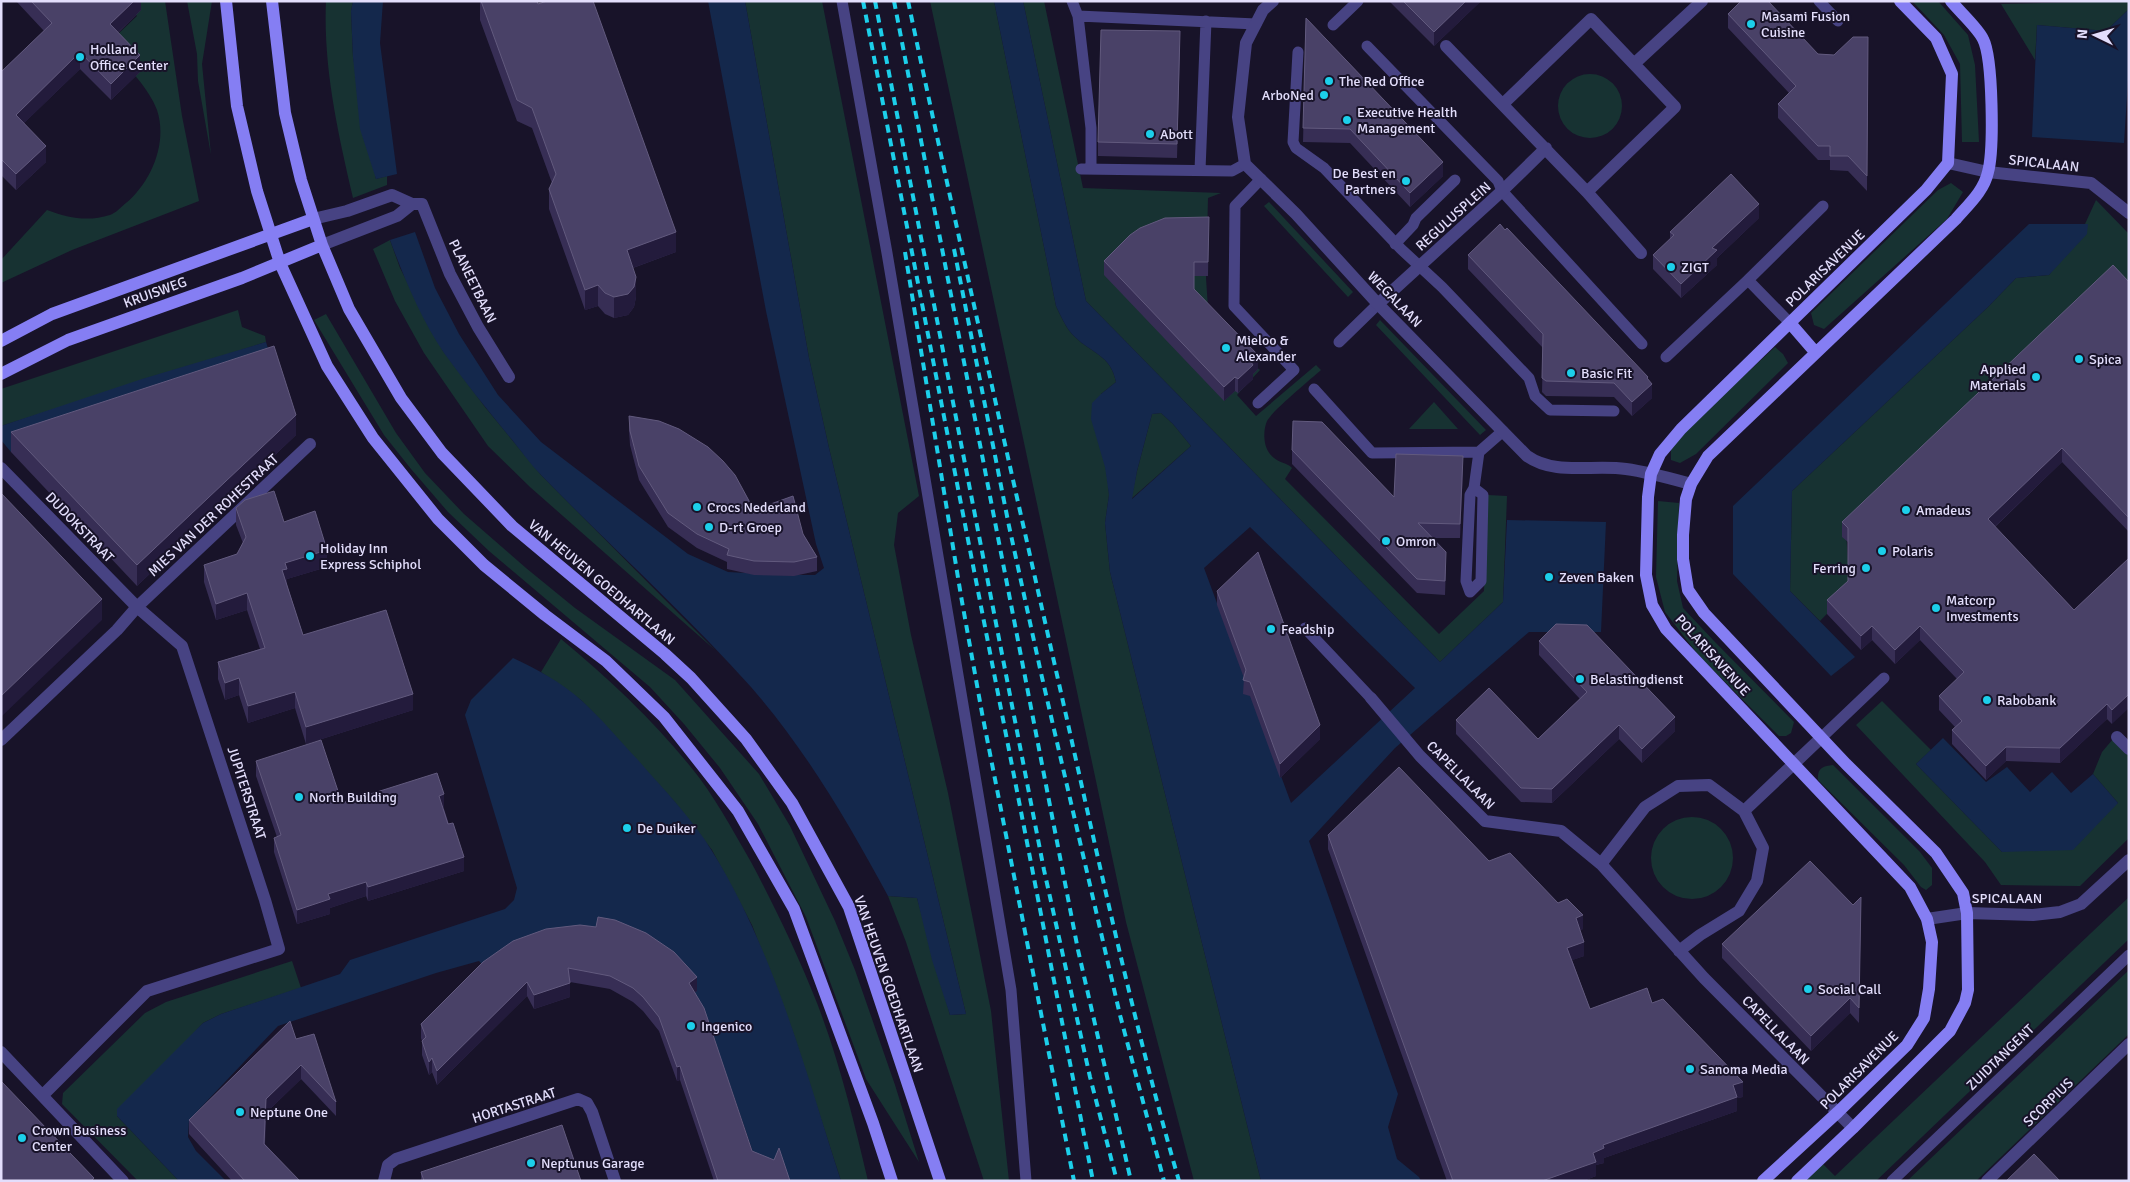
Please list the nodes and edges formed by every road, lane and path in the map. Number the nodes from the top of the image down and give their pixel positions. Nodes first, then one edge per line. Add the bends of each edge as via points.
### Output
1 (226, 1) edge
2 (272, 1) edge
3 (842, 1) edge
4 (1072, 1) edge
5 (1273, 1) edge
6 (1358, 1) edge
7 (1702, 1) edge
8 (1819, 1) edge
9 (1900, 1) edge
10 (1950, 1) edge
11 (1078, 16) junction
12 (1206, 21) junction
13 (1838, 21) dead end
14 (1256, 24) junction
15 (1333, 25) dead end
16 (1366, 46) dead end
17 (1446, 46) dead end
18 (1298, 52) dead end
19 (1634, 64) junction
20 (1503, 104) junction
21 (1546, 148) junction
22 (1948, 163) junction
23 (1246, 164) junction
24 (1200, 170) junction
25 (1988, 172) junction
26 (1261, 179) junction
27 (1455, 180) dead end
28 (1502, 191) junction
29 (1587, 192) junction
30 (412, 204) junction
31 (1823, 206) dead end
32 (2129, 213) edge
33 (313, 218) junction
34 (270, 235) junction
35 (1395, 244) junction
36 (322, 245) junction
37 (1641, 253) dead end
38 (280, 263) junction
39 (1418, 267) junction
40 (1748, 280) junction
41 (1378, 304) junction
42 (1790, 323) junction
43 (1, 341) edge
44 (1339, 342) dead end
45 (1642, 344) dead end
46 (1816, 353) junction
47 (1666, 357) dead end
48 (1, 374) edge
49 (509, 377) dead end
50 (1314, 389) dead end
51 (1258, 403) dead end
52 (1614, 411) dead end
53 (1503, 431) junction
54 (310, 444) dead end
55 (1479, 452) junction
56 (1, 468) edge
57 (1651, 474) junction
58 (1691, 484) junction
59 (1474, 488) junction
60 (136, 607) junction
61 (1305, 628) dead end
62 (1884, 678) dead end
63 (1371, 698) joint
64 (2117, 737) dead end
65 (1821, 738) junction
66 (1, 740) edge
67 (2129, 749) edge
68 (1794, 763) junction
69 (1744, 811) junction
70 (2129, 860) edge
71 (1601, 864) junction
72 (1967, 913) junction
73 (1927, 919) junction
74 (1679, 951) junction
75 (2129, 955) edge
76 (2129, 1044) edge
77 (2, 1055) edge
78 (42, 1095) junction
79 (1838, 1112) junction
80 (1853, 1128) junction
81 (123, 1181) edge
82 (384, 1181) edge
83 (615, 1181) edge
84 (892, 1181) edge
85 (940, 1181) edge
86 (1026, 1181) edge
87 (1763, 1181) edge
88 (1797, 1181) edge
89 (1892, 1181) edge
90 (1988, 1181) edge

1 - 34 street via 237,106
2 - 33 street, VAN HEUVEN GOEDHARTLAAN via 285,113
3 - 86 lane via 1011,990
4 - 11 lane
5 - 14 street via 1263,10
6 - 15 lane
7 - 19 street
8 - 13 lane
9 - 22 street via 1936,38 1952,74
10 - 25 street, POLARISAVENUE via 1983,39 1991,68
11 - 12 lane
11 - 24 lane via 1091,128 1086,168
12 - 14 lane
12 - 24 lane
14 - 23 street via 1246,43 1238,117
16 - 28 lane via 1498,181
17 - 20 street
18 - 35 lane via 1293,142 1296,148 1324,168
19 - 20 street via 1591,19
19 - 29 street via 1675,107
20 - 21 street
21 - 28 street, REGULUSPLEIN
21 - 29 street
22 - 25 street, SPICALAAN
22 - 42 street, POLARISAVENUE via 1926,190
23 - 24 lane via 1232,171
23 - 26 street, WEGALAAN
25 - 32 street, SPICALAAN via 2091,183
25 - 46 street, POLARISAVENUE via 1978,194 1956,219
26 - 41 street, WEGALAAN
26 - 51 lane via 1235,206 1234,306 1294,370
27 - 35 lane
28 - 39 street, REGULUSPLEIN
28 - 45 lane
29 - 37 street
30 - 33 street, PLANEETBAAN via 392,196
30 - 36 street via 396,216
30 - 49 street, PLANEETBAAN via 422,204 450,274
31 - 40 lane
33 - 34 street, KRUISWEG
33 - 36 street, VAN HEUVEN GOEDHARTLAAN
34 - 38 street
34 - 43 street, KRUISWEG via 52,314
35 - 39 lane
36 - 38 street, KRUISWEG
36 - 85 street, VAN HEUVEN GOEDHARTLAAN via 349,309 401,398 442,453 512,526 690,678 746,738 792,803 849,907
38 - 48 street, KRUISWEG via 68,340
38 - 84 street via 327,366 373,438 438,519 484,565 606,661 664,717 738,811 794,909
39 - 41 street, REGULUSPLEIN
39 - 52 lane via 1442,287 1529,378 1535,396 1550,410
40 - 42 lane
40 - 47 lane
41 - 44 lane
41 - 53 street, WEGALAAN
42 - 46 street
42 - 57 street, POLARISAVENUE via 1681,429 1660,454
46 - 58 street, POLARISAVENUE via 1708,456
50 - 55 lane via 1372,453
53 - 55 lane
53 - 57 street, WEGALAAN via 1537,463 1551,467 1624,468
54 - 60 street, MIES VAN DER ROHESTRAAT
55 - 59 lane
56 - 60 street, DUDOKSTRAAT
57 - 58 street, WEGALAAN
57 - 68 street, POLARISAVENUE via 1646,575 1652,605 1666,629
58 - 65 street, POLARISAVENUE via 1686,499 1683,535 1688,590 1704,613
59 - 59 lane via 1470,495 1466,581 1470,592 1481,581 1484,495
60 - 66 street, MIES VAN DER ROHESTRAAT via 117,630
60 - 78 street, JUPITERSTRAAT via 182,646 266,900 279,949 147,991
61 - 63 lane
62 - 65 lane
63 - 71 street, CAPELLALAAN via 1420,756 1485,821 1562,831
64 - 67 street
65 - 68 street
65 - 72 street, POLARISAVENUE via 1936,853 1963,893
68 - 69 street
68 - 73 street, POLARISAVENUE via 1910,887
69 - 71 street via 1708,785 1678,786 1645,807
69 - 74 street via 1764,848 1756,881 1739,910
70 - 72 street, SPICALAAN via 2081,904 2060,912 2033,915
71 - 74 street, CAPELLALAAN
72 - 73 street, SPICALAAN
72 - 80 street, POLARISAVENUE via 1968,990 1965,1003 1950,1031
73 - 79 street, POLARISAVENUE via 1932,942 1924,1018 1907,1045
74 - 79 street, CAPELLALAAN
75 - 89 lane, ZUIDTANGENT
76 - 90 street, SCORPIUS
77 - 78 street
78 - 81 street
79 - 80 street, CAPELLALAAN
79 - 87 street, POLARISAVENUE
80 - 88 street, POLARISAVENUE
82 - 83 street, HORTASTRAAT via 388,1165 396,1159 578,1100 586,1103 592,1112

